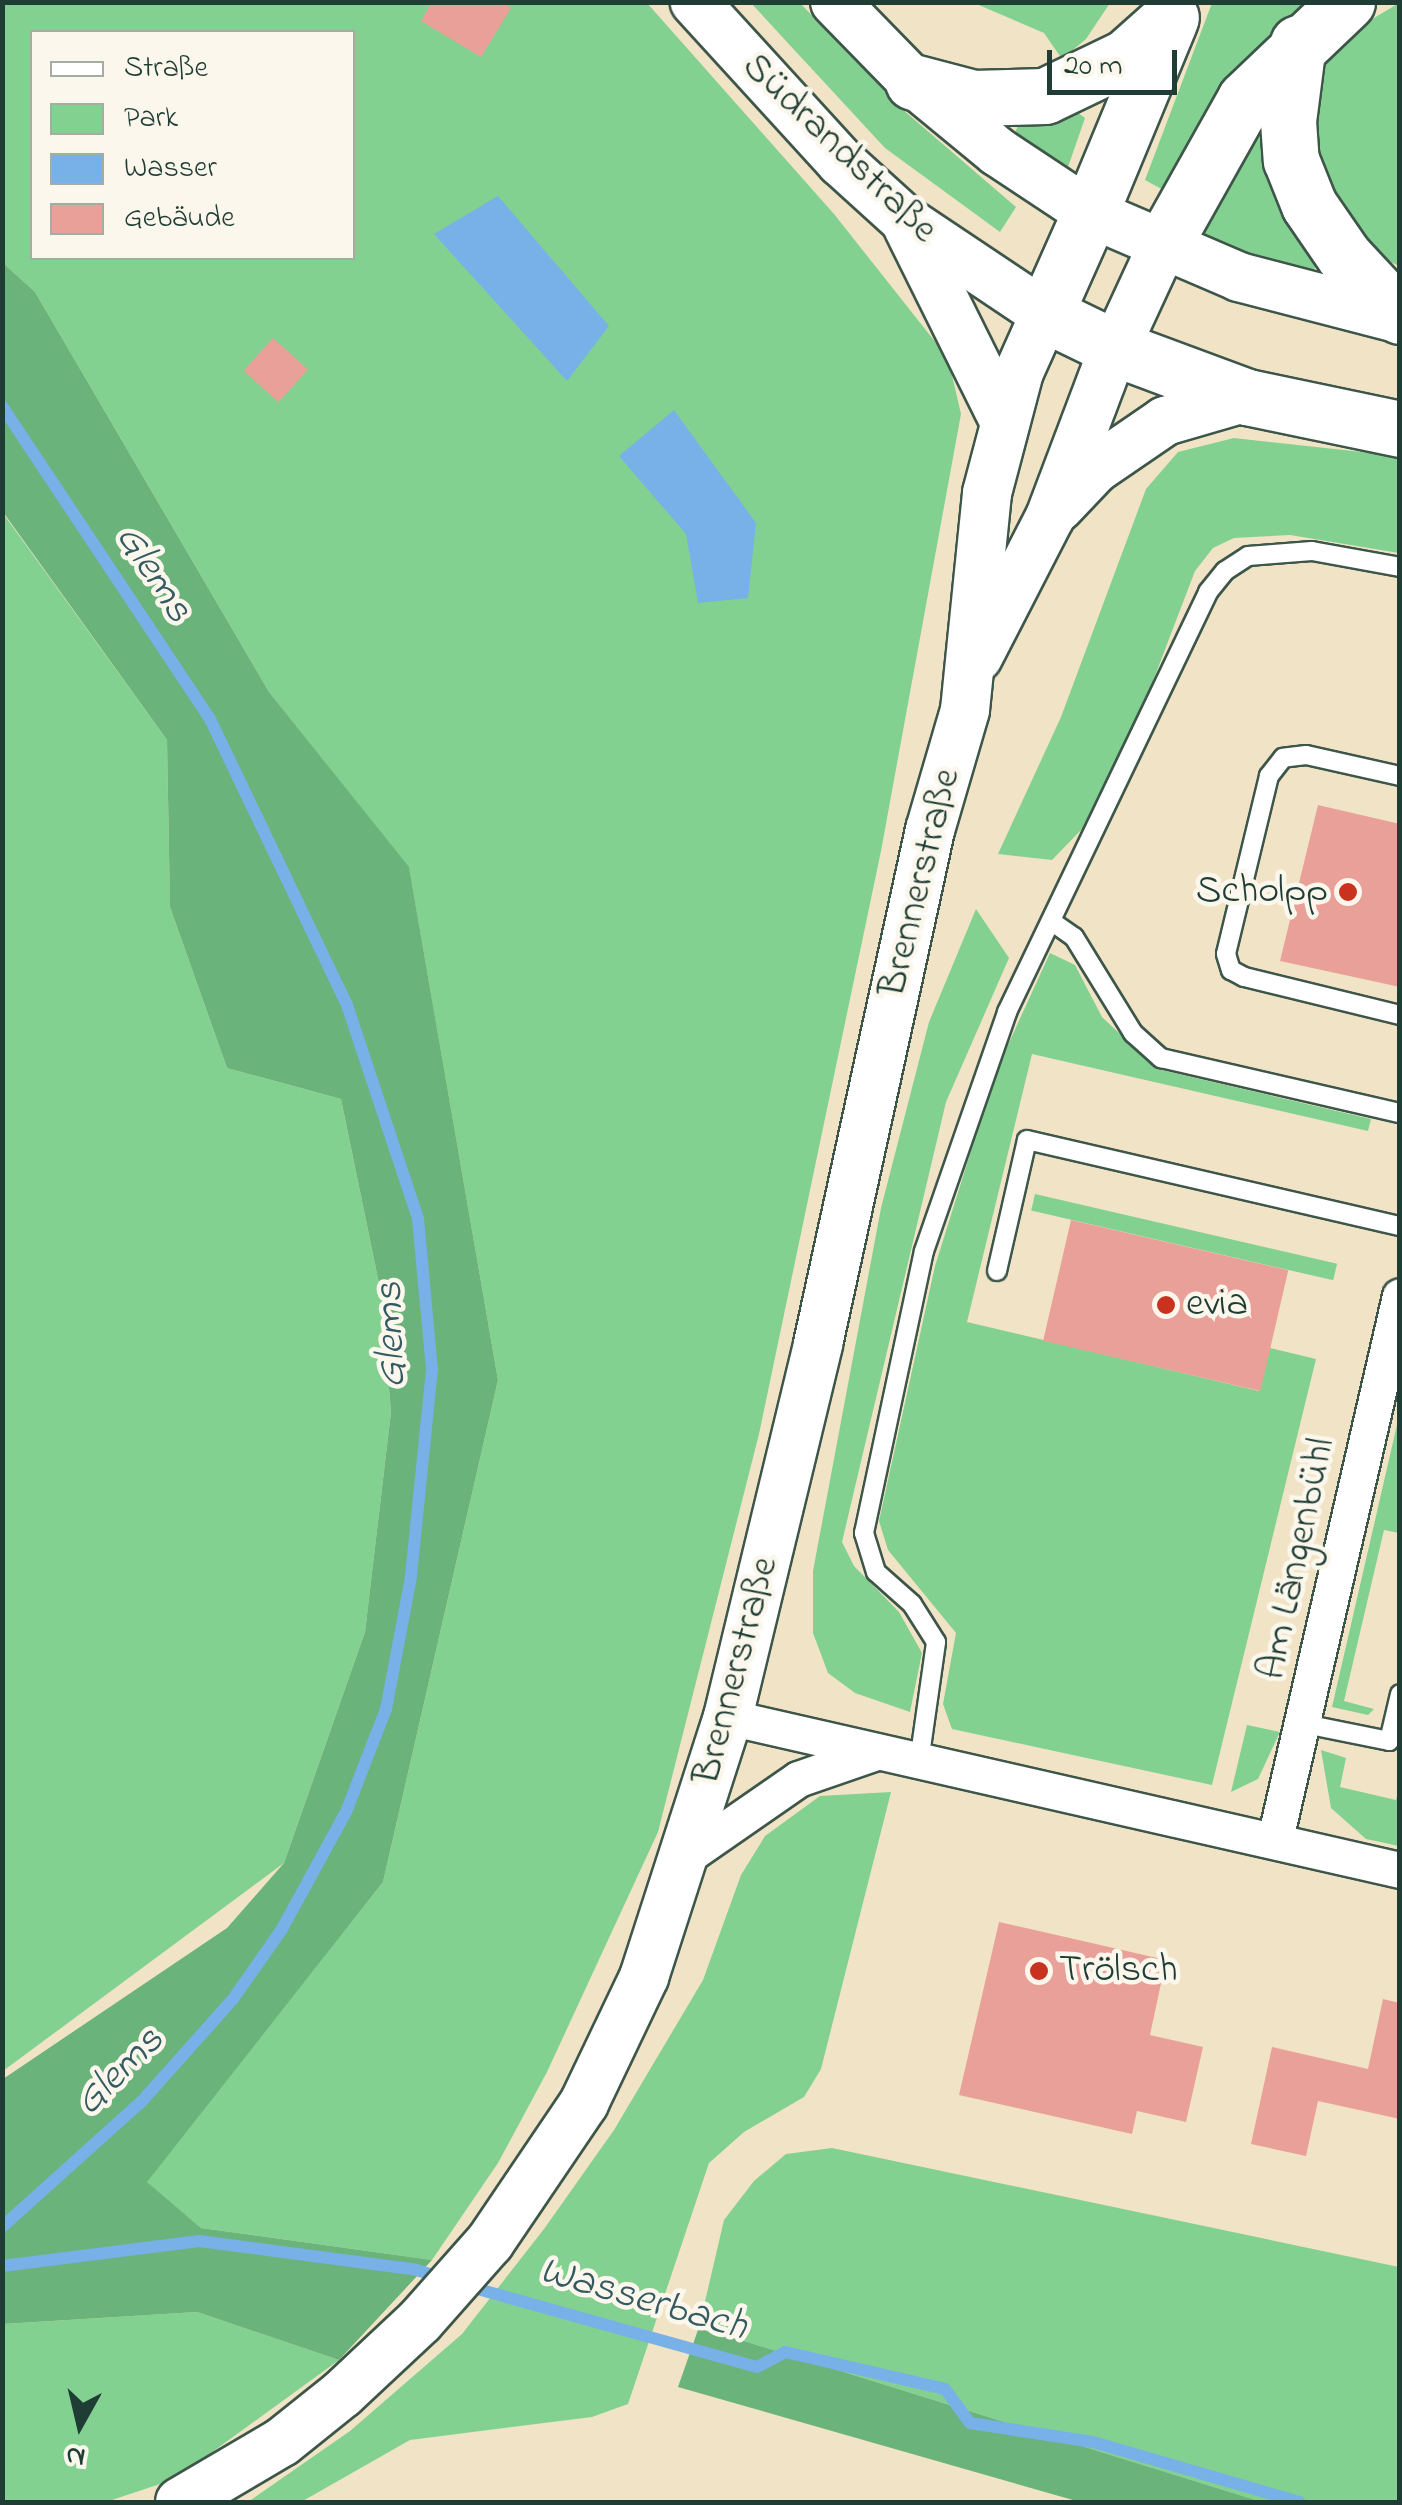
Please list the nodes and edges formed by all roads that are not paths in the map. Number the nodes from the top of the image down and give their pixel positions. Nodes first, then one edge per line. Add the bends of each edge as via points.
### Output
1 (696, 2) edge
2 (835, 2) edge
3 (1347, 2) edge
4 (1174, 10) edge
5 (1298, 43) junction
6 (913, 82) junction
7 (1090, 214) junction
8 (906, 221) junction
9 (1162, 247) junction
10 (1045, 314) junction
11 (1400, 318) edge
12 (1115, 348) junction
13 (1246, 397) junction
14 (1004, 420) junction
15 (1400, 428) edge
16 (1050, 517) junction
17 (1400, 567) edge
18 (974, 664) junction
19 (1400, 776) edge
20 (1051, 921) junction
21 (1400, 1015) edge
22 (1400, 1114) edge
23 (1400, 1226) edge
24 (997, 1271) dead end
25 (1400, 1296) edge
26 (1400, 1694) edge
27 (728, 1717) junction
28 (1305, 1724) junction
29 (874, 1752) junction
30 (919, 1762) junction
31 (1274, 1840) junction
32 (687, 1856) junction
33 (1400, 1870) edge
34 (180, 2502) edge

1 - 8 main road, Südrandstraße via 829,150
2 - 6 main road
3 - 5 main road
4 - 6 main road via 1126,57 1044,96 973,98
4 - 7 main road
5 - 9 main road via 1245,99
5 - 11 main road via 1288,121 1291,160 1327,231
6 - 7 main road via 998,152
7 - 9 main road
7 - 10 main road
8 - 10 main road, Südrandstraße
8 - 14 main road
9 - 11 main road via 1239,278
9 - 12 main road, Brennerstraße
10 - 12 main road
10 - 14 main road, Brennerstraße
12 - 13 main road
12 - 16 main road, Brennerstraße
13 - 15 main road
13 - 16 main road via 1165,421 1095,469
14 - 18 main road, Brennerstraße via 977,566
16 - 18 main road, Brennerstraße
17 - 20 lane via 1312,552 1248,556 1226,571 1208,592
18 - 27 main road, Brennerstraße via 930,830
19 - 21 lane via 1306,755 1283,758 1269,776 1226,954 1231,970 1244,977
20 - 22 lane via 1074,937 1134,1034 1161,1058
20 - 30 lane via 1006,1012 924,1251 864,1533 876,1572 912,1604 936,1642
23 - 24 lane via 1027,1140
25 - 28 street, Am Längenbühl
26 - 28 lane via 1389,1741
27 - 29 street
27 - 32 main road, Brennerstraße
28 - 31 street, Am Längenbühl
29 - 30 street
29 - 32 street via 798,1779
30 - 31 street
31 - 33 street
32 - 34 main road, Brennerstraße via 644,1976 584,2103 490,2242 420,2321 282,2442

